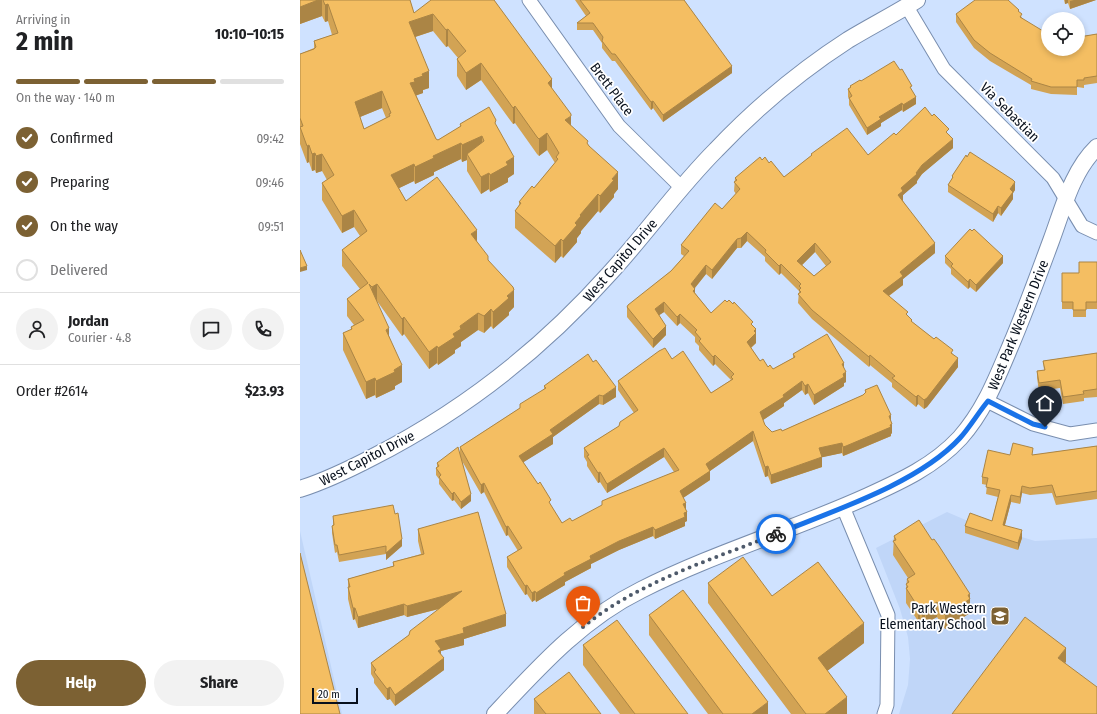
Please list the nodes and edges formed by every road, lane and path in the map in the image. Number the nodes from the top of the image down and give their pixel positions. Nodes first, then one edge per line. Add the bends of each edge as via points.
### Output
1 (529, 0) edge
2 (912, 3) edge
3 (1097, 147) edge
4 (681, 187) junction
5 (1066, 198) junction
6 (1097, 233) edge
7 (988, 401) junction
8 (1097, 430) edge
9 (300, 489) edge
10 (843, 508) junction
11 (495, 714) edge
12 (884, 714) edge

1 - 4 street, Brett Place via 620,126
2 - 4 street, West Capitol Drive via 849,40 776,94
2 - 5 street, Via Sebastian via 944,69 1053,178
3 - 5 street, West Park Western Drive via 1085,158
4 - 9 street, West Capitol Drive via 610,274 574,312 495,381 397,444 352,468
5 - 6 street, Via Sebastian via 1082,226
5 - 7 street, West Park Western Drive
7 - 8 street via 1033,424 1070,434
7 - 10 street, West Park Western Drive via 960,438 938,458 910,477
10 - 11 street, West Park Western Drive via 694,567 641,590 603,611 553,652
10 - 12 street via 888,615 887,706

